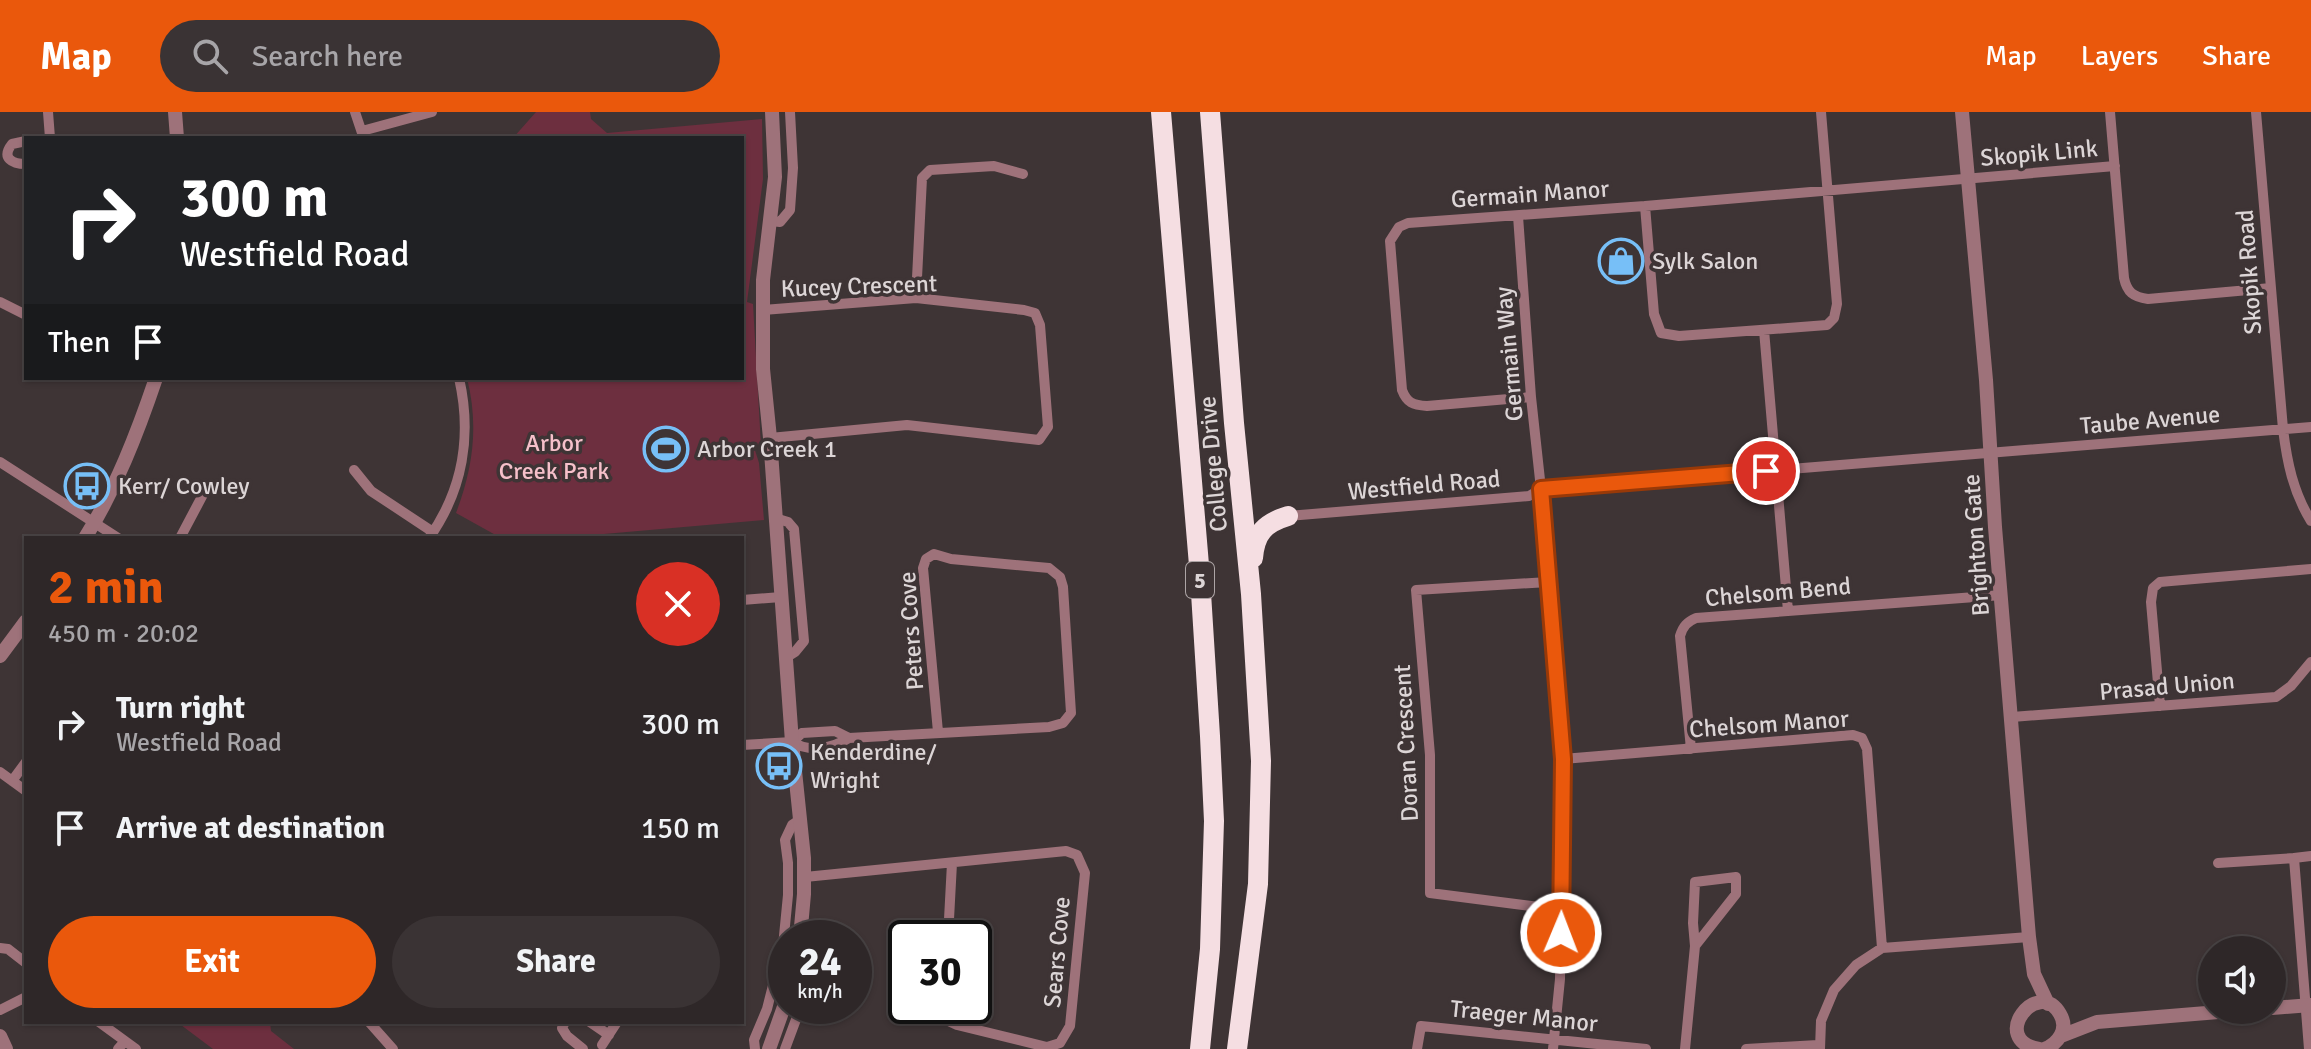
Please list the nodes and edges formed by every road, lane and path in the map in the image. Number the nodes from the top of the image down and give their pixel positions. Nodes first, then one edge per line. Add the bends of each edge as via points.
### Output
1 (48, 112) edge
2 (175, 112) edge
3 (355, 112) edge
4 (432, 112) edge
5 (772, 112) edge
6 (790, 112) edge
7 (1161, 112) edge
8 (1210, 112) edge
9 (1821, 112) edge
10 (1962, 112) edge
11 (2110, 112) edge
12 (2256, 112) edge
13 (363, 135) edge
14 (50, 136) edge
15 (177, 136) edge
16 (24, 141) edge
17 (24, 164) edge
18 (2115, 166) junction
19 (1023, 174) dead end
20 (1966, 178) junction
21 (1827, 190) junction
22 (1645, 206) junction
23 (1518, 216) junction
24 (771, 221) junction
25 (2271, 288) junction
26 (916, 298) junction
27 (0, 302) edge
28 (763, 310) junction
29 (24, 314) edge
30 (1764, 330) junction
31 (155, 380) edge
32 (459, 380) edge
33 (1531, 397) junction
34 (2311, 427) edge
35 (2283, 429) junction
36 (770, 438) junction
37 (1992, 453) junction
38 (0, 462) edge
39 (354, 470) dead end
40 (1776, 470) junction
41 (207, 487) dead end
42 (1541, 489) junction
43 (1288, 516) joint
44 (775, 518) junction
45 (2311, 521) edge
46 (95, 522) junction
47 (431, 535) edge
48 (86, 536) edge
49 (115, 536) edge
50 (181, 536) edge
51 (2311, 569) edge
52 (1548, 582) junction
53 (1251, 594) junction
54 (2002, 595) junction
55 (781, 597) junction
56 (744, 600) edge
57 (1788, 611) junction
58 (24, 624) edge
59 (0, 656) edge
60 (787, 657) junction
61 (2311, 662) edge
62 (2160, 706) junction
63 (2012, 717) junction
64 (938, 732) junction
65 (792, 742) junction
66 (744, 745) edge
67 (1691, 749) junction
68 (1563, 759) junction
69 (24, 765) edge
70 (0, 772) edge
71 (12, 781) junction
72 (24, 790) edge
73 (801, 819) junction
74 (2311, 856) edge
75 (2294, 858) junction
76 (952, 863) junction
77 (2218, 863) dead end
78 (805, 877) junction
79 (1562, 910) junction
80 (801, 920) edge
81 (949, 920) edge
82 (2029, 937) junction
83 (1695, 946) junction
84 (0, 948) edge
85 (1882, 948) junction
86 (24, 961) edge
87 (2034, 974) junction
88 (24, 998) edge
89 (2308, 1005) edge
90 (2286, 1007) edge
91 (2026, 1008) junction
92 (2054, 1009) junction
93 (0, 1010) edge
94 (2198, 1014) edge
95 (2097, 1022) junction
96 (101, 1024) edge
97 (371, 1024) edge
98 (564, 1024) edge
99 (593, 1024) edge
100 (616, 1024) edge
101 (778, 1024) edge
102 (794, 1024) edge
103 (952, 1024) edge
104 (609, 1035) junction
105 (0, 1036) edge
106 (121, 1045) edge
107 (1554, 1045) edge
108 (1819, 1047) edge
109 (2044, 1047) edge
110 (602, 1048) edge
111 (6, 1049) edge
112 (136, 1049) edge
113 (393, 1049) edge
114 (583, 1049) edge
115 (755, 1049) edge
116 (769, 1049) edge
117 (785, 1049) edge
118 (1200, 1049) edge
119 (1237, 1049) edge
120 (1417, 1049) edge
121 (1646, 1049) edge
122 (1685, 1049) edge
123 (1746, 1049) edge
124 (2309, 1049) edge

1 - 14 street
2 - 15 street
3 - 13 street
4 - 13 street
5 - 24 street
6 - 24 street via 790,210 780,222
7 - 118 highway, College Drive / 5 via 1200,577 1214,821
8 - 53 highway, College Drive / 5
9 - 21 street
10 - 20 street, Brighton Gate
11 - 18 street
12 - 25 street, Skopik Road
16 - 17 street via 12,144 7,152 12,162
18 - 20 street, Skopik Link
18 - 25 street via 2124,278 2134,296
19 - 26 street via 994,166 930,170 922,178
20 - 21 street, Germain Manor
20 - 37 street, Brighton Gate
21 - 22 street, Germain Manor
21 - 30 street via 1834,318 1827,325
22 - 23 street, Germain Manor
22 - 30 street via 1654,314 1661,333
23 - 33 street, Germain Way
23 - 33 street, Germain Manor via 1408,223 1390,241 1405,399 1427,406
24 - 28 street
25 - 35 street, Skopik Road
26 - 28 street, Kucey Crescent
26 - 36 street, Kucey Crescent via 1035,313 1048,427 1039,440 907,425
27 - 29 street
28 - 36 street
30 - 40 street
31 - 46 street via 137,434
32 - 47 street via 466,439 462,464 452,498
33 - 42 street, Germain Way
34 - 35 street, Taube Avenue
35 - 37 street, Taube Avenue
35 - 45 street via 2291,476
36 - 44 street
37 - 40 street, Westfield Road
37 - 54 street, Brighton Gate
38 - 46 street
39 - 47 street via 371,491
40 - 42 street, Westfield Road
40 - 57 street
41 - 50 street
42 - 43 street, Westfield Road via 1529,496
42 - 52 street, Germain Way
43 - 53 highway via 1258,534
44 - 55 street
44 - 60 street via 794,529 804,641
46 - 48 street
46 - 49 street
51 - 62 street via 2160,582 2153,588
52 - 68 street, Germain Way
52 - 79 street, Doran Crescent via 1416,590 1430,755 1430,893
53 - 119 highway, College Drive / 5 via 1261,761 1258,884
54 - 57 street, Chelsom Bend
54 - 63 street, Brighton Gate
55 - 56 street
55 - 60 street
57 - 67 street, Chelsom Bend via 1696,618 1682,629
58 - 59 street
60 - 65 street
61 - 62 street, Prasad Union via 2276,697
62 - 63 street, Prasad Union
63 - 82 street, Brighton Gate
64 - 64 street, Peters Cove via 1049,727 1063,723 1071,713 1063,587 1049,568 934,554 926,559
64 - 65 street, Peters Cove via 849,738 835,731 802,733
65 - 66 street, Peters Cove
65 - 73 street
67 - 68 street, Chelsom Manor
67 - 85 street, Chelsom Manor via 1862,738
68 - 79 street, Germain Way
69 - 71 street
70 - 71 street
71 - 72 street
73 - 78 street
73 - 115 street via 785,840 788,895 783,946
74 - 75 street
75 - 77 street
75 - 89 street
76 - 78 street, Sears Cove
76 - 81 street
76 - 103 street, Sears Cove via 1066,851 1077,855 1085,873 1070,1026 1060,1043 1047,1047
78 - 80 street
79 - 107 street, Germain Way
82 - 85 street
82 - 87 street, Brighton Gate
83 - 83 street via 1736,894 1736,877 1695,882
83 - 122 street
84 - 86 street
85 - 108 street via 1856,965 1834,990 1821,1021
87 - 91 street, Brighton Gate
87 - 92 street, Brighton Gate
88 - 93 street
89 - 90 street
89 - 124 street
91 - 92 street via 2032,1004
91 - 109 street via 2017,1029 2023,1042
92 - 95 street
92 - 109 street via 2063,1021
94 - 95 street
95 - 109 street
96 - 106 street
97 - 113 street
98 - 114 street via 567,1036
99 - 104 street
100 - 104 street
101 - 116 street
102 - 117 street
104 - 110 street
105 - 111 street
106 - 112 street
107 - 120 street, Traeger Manor via 1421,1026
107 - 121 street, Traeger Manor
108 - 123 street

